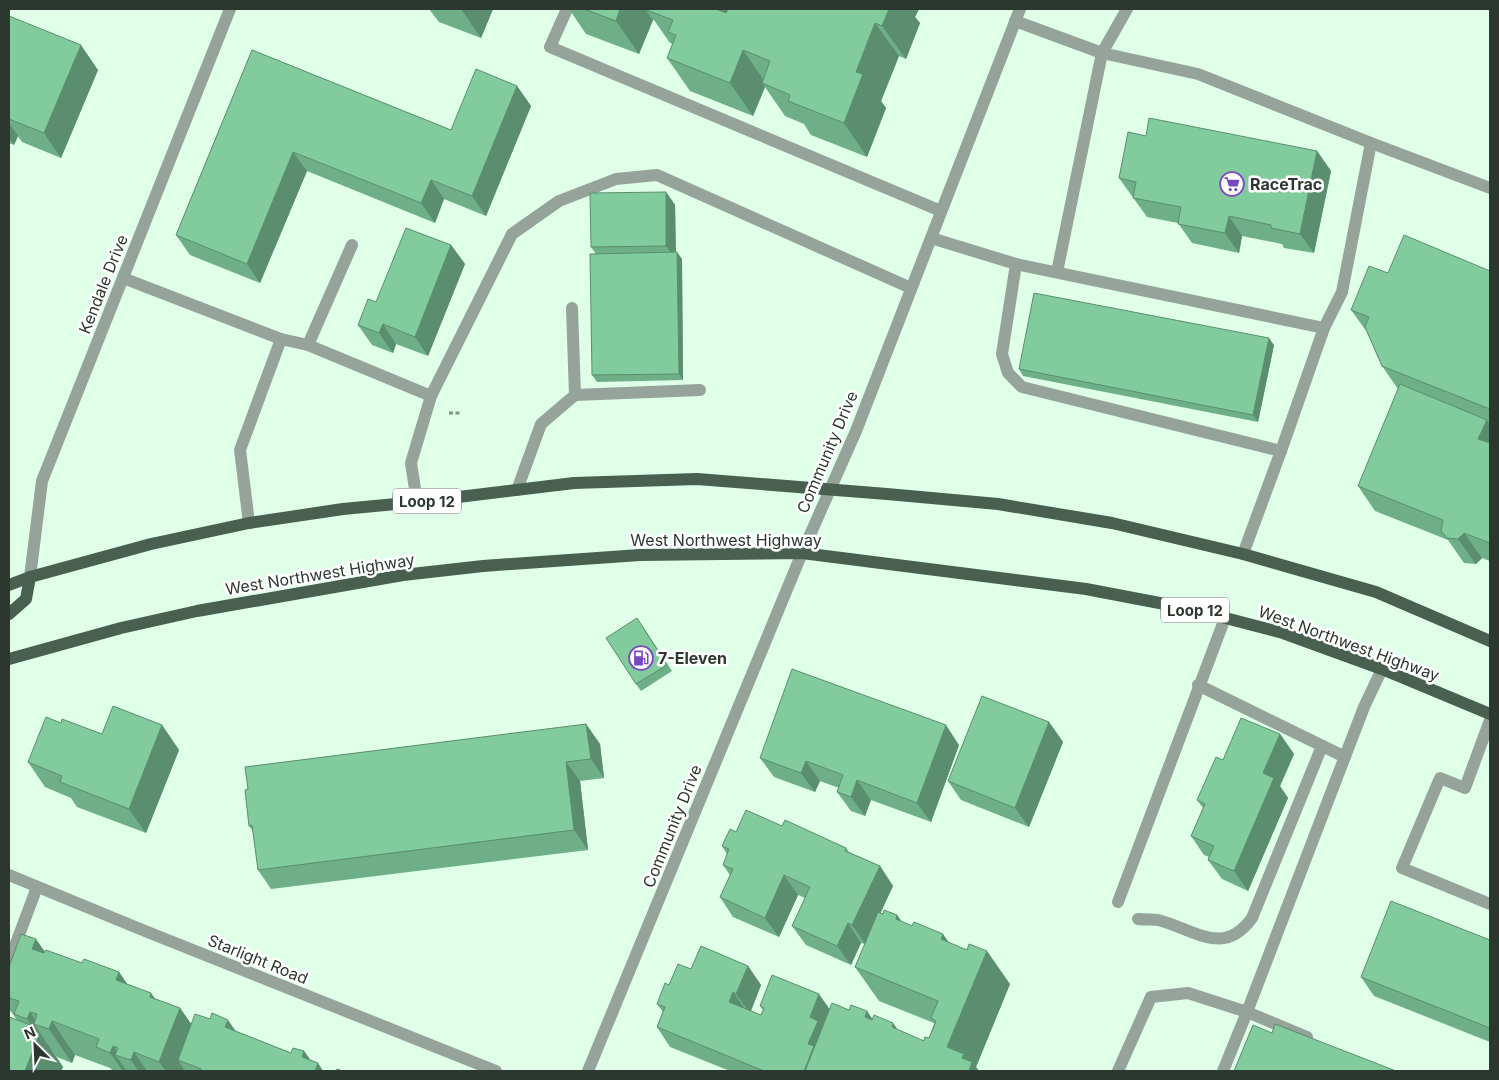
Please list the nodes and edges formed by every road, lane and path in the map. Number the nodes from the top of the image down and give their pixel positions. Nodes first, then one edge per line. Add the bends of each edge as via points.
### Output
1 (230, 9) edge
2 (567, 9) edge
3 (1020, 9) edge
4 (1127, 9) edge
5 (1015, 21) junction
6 (1102, 53) junction
7 (1371, 143) junction
8 (1490, 188) edge
9 (941, 211) junction
10 (931, 238) junction
11 (352, 244) dead end
12 (1016, 264) junction
13 (1057, 272) junction
14 (123, 278) junction
15 (911, 288) junction
16 (572, 308) dead end
17 (1324, 328) junction
18 (281, 339) junction
19 (308, 345) junction
20 (700, 390) dead end
21 (575, 395) junction
22 (431, 396) junction
23 (1281, 451) junction
24 (517, 490) junction
25 (830, 490) junction
26 (417, 502) junction
27 (249, 523) junction
28 (802, 553) junction
29 (1243, 554) junction
30 (30, 577) junction
31 (9, 585) edge
32 (9, 614) edge
33 (1225, 618) junction
34 (1490, 641) edge
35 (9, 659) edge
36 (1382, 670) junction
37 (1198, 685) junction
38 (1490, 714) edge
39 (1490, 720) edge
40 (1322, 746) junction
41 (1345, 757) junction
42 (9, 875) edge
43 (36, 887) junction
44 (1118, 902) dead end
45 (1490, 904) edge
46 (1138, 919) dead end
47 (12, 945) edge
48 (9, 962) edge
49 (1248, 1012) junction
50 (1320, 1042) edge
51 (496, 1071) edge
52 (588, 1071) edge
53 (1118, 1071) edge
54 (1223, 1071) edge

1 - 14 street, Kendale Drive
2 - 9 street via 550,47
3 - 5 street, Community Drive
4 - 6 street
5 - 6 street
5 - 9 street, Community Drive
6 - 7 street via 1198,74
6 - 13 street
7 - 8 street
7 - 17 street via 1342,292
9 - 10 street, Community Drive
10 - 12 street
10 - 15 street, Community Drive
11 - 19 street
12 - 13 street
12 - 23 street via 1002,354 1008,373 1022,387
13 - 17 street
14 - 18 street
14 - 30 street, Kendale Drive via 42,481
15 - 22 street via 656,175 616,179 559,201 512,234
15 - 25 street, Community Drive
16 - 21 street
17 - 23 street
18 - 19 street
18 - 27 street via 240,450
19 - 22 street
20 - 21 street
21 - 24 street via 541,424
22 - 26 street via 411,463
23 - 29 street
24 - 25 main road, Loop 12 via 574,483 697,479
24 - 26 main road, Loop 12
25 - 28 street, Community Drive
25 - 29 main road, Loop 12 via 998,504 1112,523
26 - 27 main road, Loop 12
27 - 30 main road, Loop 12 via 151,544
28 - 33 main road, West Northwest Highway / Loop 12 via 1086,588
28 - 35 main road, West Northwest Highway / Loop 12 via 631,556 403,575 197,611
28 - 52 street, Community Drive
29 - 34 main road, Loop 12 via 1376,592
30 - 31 main road, Loop 12
30 - 32 main road via 26,599
33 - 36 main road, West Northwest Highway / Loop 12 via 1283,633
33 - 37 street
36 - 38 main road, West Northwest Highway / Loop 12
36 - 41 street
37 - 40 street
37 - 44 street
39 - 45 street via 1464,788 1440,778 1402,868
40 - 41 street
40 - 46 street via 1252,918 1244,928 1234,936 1207,938 1157,920
41 - 49 street
42 - 43 street, Starlight Road
43 - 47 street
43 - 51 street, Starlight Road
47 - 48 street
49 - 50 street
49 - 53 street via 1188,993 1151,997
49 - 54 street

